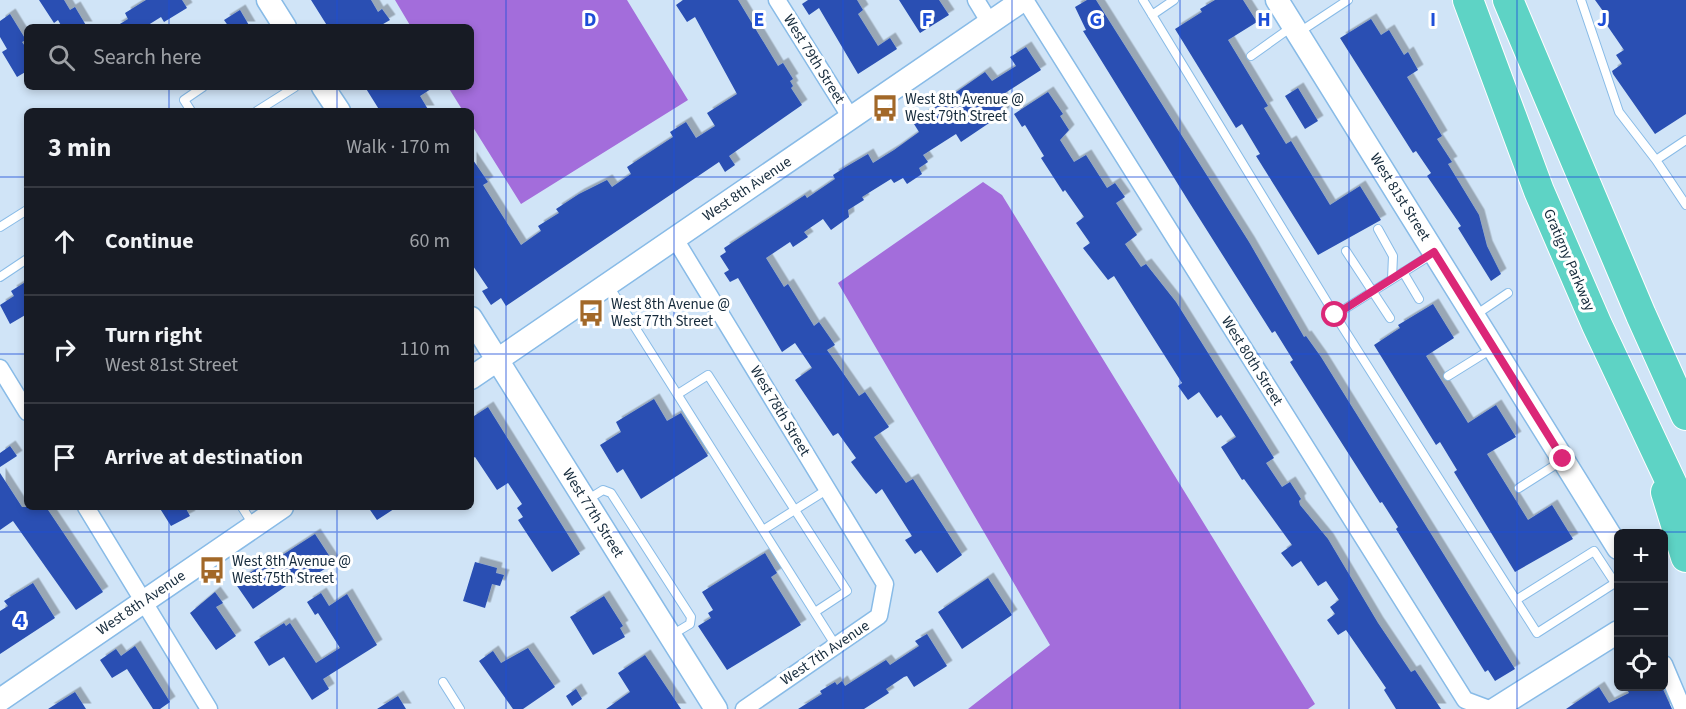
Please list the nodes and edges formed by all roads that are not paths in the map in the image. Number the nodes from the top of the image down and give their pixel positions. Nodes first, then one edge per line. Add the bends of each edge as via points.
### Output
1 (268, 0) edge
2 (777, 0) edge
3 (976, 0) edge
4 (1024, 0) edge
5 (1143, 0) edge
6 (1174, 0) edge
7 (1277, 0) edge
8 (1348, 0) edge
9 (1468, 0) edge
10 (1508, 0) edge
11 (1581, 0) edge
12 (1152, 15) junction
13 (990, 23) junction
14 (283, 24) edge
15 (1296, 29) junction
16 (1251, 56) dead end
17 (199, 90) edge
18 (290, 90) edge
19 (325, 90) edge
20 (189, 108) edge
21 (262, 108) edge
22 (337, 108) edge
23 (851, 118) junction
24 (1686, 140) edge
25 (1656, 160) junction
26 (1686, 205) edge
27 (24, 212) edge
28 (0, 227) edge
29 (1378, 229) dead end
30 (675, 239) junction
31 (1346, 250) dead end
32 (1434, 252) junction
33 (24, 261) edge
34 (1403, 272) junction
35 (0, 277) edge
36 (1392, 279) junction
37 (608, 284) junction
38 (1374, 291) junction
39 (1508, 293) dead end
40 (1419, 299) dead end
41 (1335, 315) junction
42 (1641, 315) junction
43 (1474, 316) junction
44 (1390, 318) dead end
45 (474, 323) edge
46 (1494, 347) junction
47 (498, 359) junction
48 (0, 368) edge
49 (474, 376) edge
50 (1448, 376) dead end
51 (1686, 384) edge
52 (678, 394) junction
53 (24, 407) edge
54 (1686, 415) edge
55 (1657, 454) junction
56 (1563, 459) junction
57 (1519, 488) dead end
58 (828, 489) junction
59 (585, 501) junction
60 (88, 510) edge
61 (244, 510) edge
62 (278, 510) edge
63 (795, 510) junction
64 (1686, 513) edge
65 (254, 526) junction
66 (763, 530) junction
67 (1614, 542) edge
68 (1686, 557) edge
69 (885, 584) joint
70 (1516, 600) junction
71 (143, 601) junction
72 (815, 612) junction
73 (1614, 635) edge
74 (670, 636) junction
75 (836, 646) junction
76 (1668, 673) edge
77 (443, 682) dead end
78 (8, 701) edge
79 (209, 709) edge
80 (460, 709) edge
81 (716, 709) edge
82 (744, 709) edge
83 (1489, 709) edge
84 (1495, 709) edge
85 (1683, 709) edge

1 - 14 street
2 - 23 street, West 79th Street
3 - 13 street
4 - 13 street, West 8th Avenue
4 - 83 street, West 80th Street via 1465,700
5 - 12 lane
6 - 12 lane
7 - 15 street, West 81st Street
8 - 15 lane
9 - 55 highway, Gratigny Parkway via 1539,191
10 - 42 highway
11 - 25 lane via 1619,112
12 - 41 lane
13 - 23 street, West 8th Avenue
15 - 16 lane
15 - 32 street, West 81st Street
17 - 20 lane via 184,100
18 - 21 lane
19 - 22 street
23 - 30 street, West 8th Avenue
24 - 25 lane
25 - 26 lane
27 - 28 lane
29 - 36 lane via 1393,256
30 - 37 street, West 8th Avenue
30 - 58 street, West 78th Street
31 - 38 lane
32 - 34 lane
32 - 43 street, West 81st Street
33 - 35 lane
34 - 36 lane
34 - 40 lane
36 - 38 lane
37 - 47 street, West 8th Avenue
37 - 52 lane
38 - 41 lane
38 - 44 lane
39 - 43 lane
41 - 70 lane
42 - 51 highway
42 - 54 highway
43 - 46 street, West 81st Street
45 - 47 street, West 77th Street
46 - 50 lane
46 - 56 street, West 81st Street
47 - 49 street, West 8th Avenue
47 - 59 street, West 77th Street
48 - 53 street
52 - 63 lane via 708,375
52 - 66 lane
55 - 64 highway, Gratigny Parkway
55 - 68 highway
56 - 57 lane
56 - 67 street, West 81st Street
58 - 63 lane
58 - 69 street, West 78th Street
59 - 74 street, West 77th Street
59 - 74 lane via 603,490 611,493 691,617 690,624
60 - 71 street
61 - 65 lane
62 - 65 street, West 8th Avenue
63 - 66 lane
63 - 72 lane via 847,591
65 - 71 street, West 8th Avenue
66 - 72 lane
69 - 75 street, West 7th Avenue via 879,616
70 - 70 lane via 1594,551 1615,583 1537,633
71 - 78 street, West 8th Avenue
71 - 79 street
72 - 75 lane
73 - 84 street
74 - 81 street, West 77th Street
75 - 82 street, West 7th Avenue
76 - 85 street
77 - 80 lane

